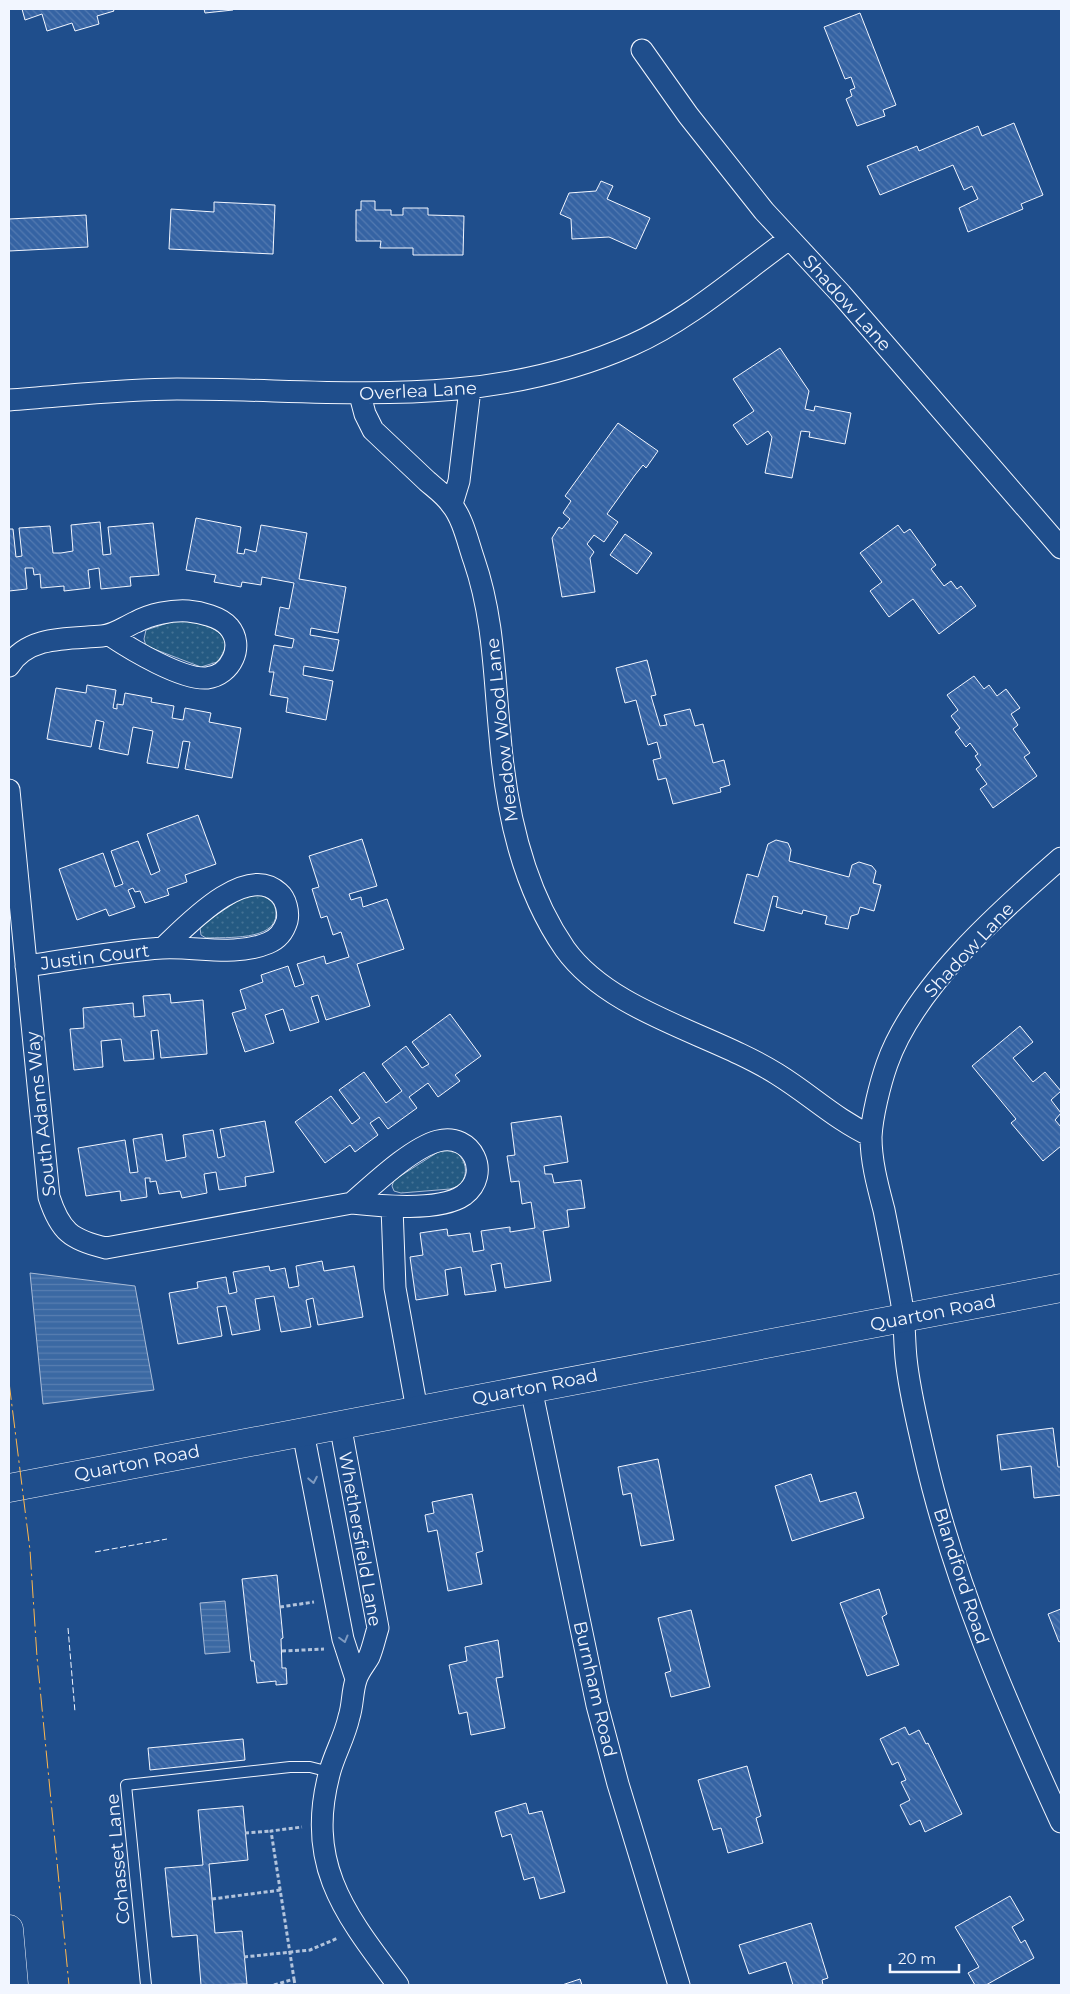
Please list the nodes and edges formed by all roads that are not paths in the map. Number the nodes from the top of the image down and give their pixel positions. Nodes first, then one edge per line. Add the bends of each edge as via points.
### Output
1 (642, 50) dead end
2 (789, 239) junction
3 (470, 389) junction
4 (360, 395) junction
5 (9, 400) edge
6 (452, 504) junction
7 (1061, 548) edge
8 (111, 636) junction
9 (9, 666) edge
10 (9, 790) edge
11 (10, 822) edge
12 (1061, 858) edge
13 (163, 948) junction
14 (26, 966) junction
15 (871, 1136) junction
16 (352, 1203) junction
17 (392, 1207) junction
18 (1061, 1288) edge
19 (905, 1318) junction
20 (531, 1388) junction
21 (417, 1410) junction
22 (340, 1424) junction
23 (303, 1432) junction
24 (9, 1488) edge
25 (356, 1678) junction
26 (330, 1772) junction
27 (1061, 1822) edge
28 (9, 1929) edge
29 (14, 1985) edge
30 (146, 1985) edge
31 (398, 1985) edge
32 (679, 1985) edge

1 - 2 street, Shadow Lane via 739,181
2 - 3 street, Overlea Lane via 657,333 633,345 567,370
2 - 7 street, Shadow Lane via 841,294
3 - 4 street, Overlea Lane
3 - 6 street via 459,481
4 - 5 street, Overlea Lane via 154,389
4 - 6 street, Meadow Wood Lane via 373,430
6 - 15 street, Meadow Wood Lane via 487,603 504,772 515,838 546,915 566,950 615,995 746,1057 778,1075 846,1124
8 - 8 street via 137,621 170,611 188,611 212,616 229,626 236,638 236,650 225,671 216,676 194,677 152,660
8 - 9 street via 41,642 15,655
10 - 11 street, South Adams Way
11 - 14 street, South Adams Way
12 - 15 street, Shadow Lane via 988,925 935,984 904,1028 887,1064
13 - 13 street, Justin Court via 204,950 267,944 280,936 284,929 288,920 287,908 282,896 271,886 257,883 241,886 190,921
13 - 14 street, Justin Court
14 - 16 street, South Adams Way via 48,1197 55,1216 83,1243 106,1248 125,1246
15 - 19 street, Shadow Lane via 873,1163
16 - 17 street, South Adams Way
16 - 17 street, South Adams Way via 420,1149 438,1141 457,1140 470,1148 478,1173 472,1187 463,1196 424,1205
17 - 21 street via 395,1288
18 - 19 main road, Quarton Road
19 - 20 main road, Quarton Road
19 - 27 street, Blandford Road via 906,1358 924,1453 950,1544 996,1677
20 - 21 main road, Quarton Road
20 - 32 street, Burnham Road via 600,1714
21 - 22 main road, Quarton Road
22 - 23 main road, Quarton Road
22 - 25 street, Whethersfield Lane via 378,1628 370,1655
23 - 24 main road, Quarton Road
23 -> 25 street, Whethersfield Lane via 343,1638
25 - 26 street, Whethersfield Lane via 349,1717
26 - 30 lane, Cohasset Lane via 290,1767 126,1784
26 - 31 street, Whethersfield Lane via 322,1816 322,1843 328,1871 357,1930
28 - 29 main road

